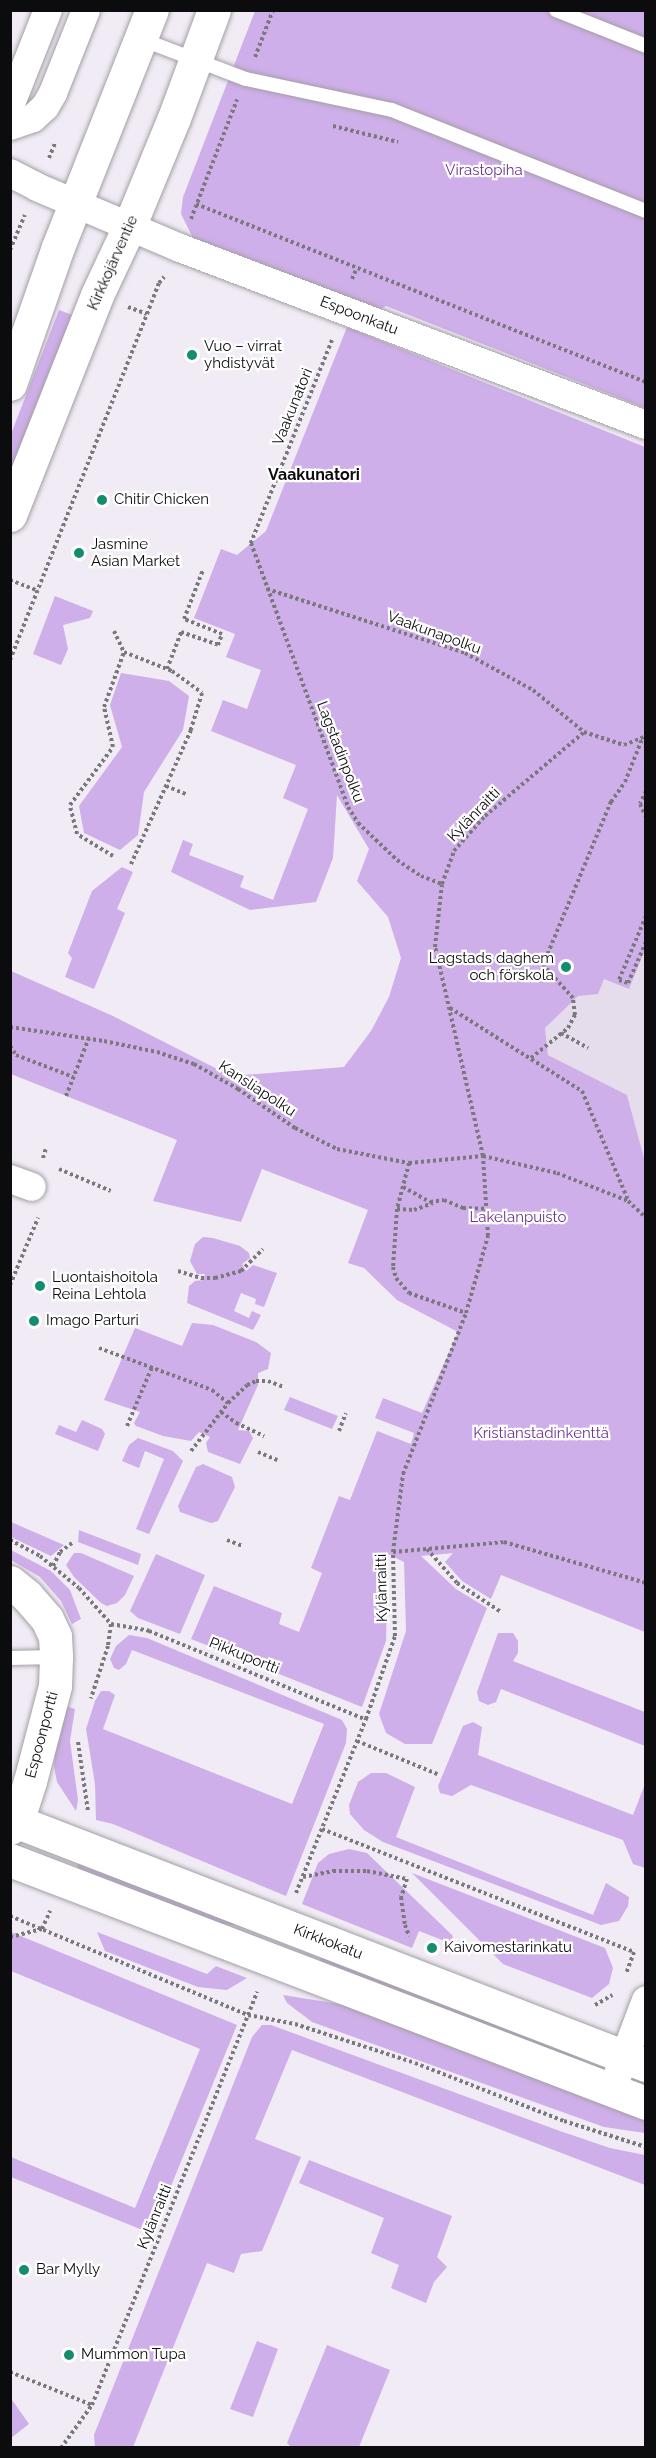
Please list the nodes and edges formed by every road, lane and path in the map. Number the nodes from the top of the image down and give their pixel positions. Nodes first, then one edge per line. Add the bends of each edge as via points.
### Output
1 (48, 10) edge
2 (86, 10) edge
3 (214, 10) edge
4 (273, 10) edge
5 (556, 10) edge
6 (146, 25) edge
7 (645, 46) edge
8 (196, 59) junction
9 (246, 79) junction
10 (237, 102) junction
11 (248, 105) dead end
12 (10, 106) edge
13 (327, 124) dead end
14 (10, 126) edge
15 (406, 144) dead end
16 (10, 173) edge
17 (74, 204) junction
18 (196, 204) junction
19 (645, 211) edge
20 (129, 227) junction
21 (180, 248) junction
22 (357, 268) junction
23 (339, 309) junction
24 (645, 382) edge
25 (10, 384) edge
26 (645, 425) edge
27 (10, 515) edge
28 (203, 570) dead end
29 (10, 579) edge
30 (267, 589) junction
31 (38, 591) junction
32 (180, 610) dead end
33 (186, 613) junction
34 (114, 631) dead end
35 (124, 652) junction
36 (10, 660) edge
37 (167, 669) junction
38 (584, 732) junction
39 (644, 737) edge
40 (166, 786) junction
41 (645, 791) edge
42 (186, 794) dead end
43 (645, 817) edge
44 (113, 856) dead end
45 (131, 864) dead end
46 (442, 884) junction
47 (645, 889) edge
48 (645, 895) edge
49 (645, 916) edge
50 (645, 942) edge
51 (448, 1008) junction
52 (10, 1027) edge
53 (561, 1033) junction
54 (89, 1038) junction
55 (10, 1046) edge
56 (588, 1048) dead end
57 (531, 1058) junction
58 (73, 1077) junction
59 (66, 1096) dead end
60 (483, 1156) junction
61 (410, 1163) junction
62 (51, 1166) dead end
63 (403, 1186) junction
64 (111, 1191) dead end
65 (628, 1201) junction
66 (436, 1202) junction
67 (397, 1209) junction
68 (486, 1209) junction
69 (645, 1218) edge
70 (263, 1249) dead end
71 (178, 1271) dead end
72 (466, 1313) junction
73 (99, 1348) dead end
74 (152, 1367) junction
75 (284, 1388) dead end
76 (228, 1403) junction
77 (221, 1412) junction
78 (346, 1413) dead end
79 (127, 1426) dead end
80 (339, 1431) dead end
81 (264, 1436) dead end
82 (190, 1451) dead end
83 (258, 1452) dead end
84 (277, 1460) dead end
85 (10, 1540) edge
86 (227, 1540) dead end
87 (72, 1544) dead end
88 (243, 1546) dead end
89 (427, 1549) junction
90 (393, 1552) junction
91 (53, 1566) junction
92 (10, 1582) edge
93 (645, 1583) edge
94 (501, 1612) dead end
95 (111, 1624) junction
96 (56, 1657) junction
97 (10, 1658) edge
98 (87, 1705) dead end
99 (366, 1719) junction
100 (78, 1736) dead end
101 (357, 1741) junction
102 (437, 1774) dead end
103 (13, 1823) edge
104 (322, 1829) junction
105 (76, 1845) junction
106 (10, 1860) edge
107 (303, 1877) junction
108 (63, 1879) junction
109 (296, 1893) dead end
110 (10, 1916) edge
111 (42, 1929) junction
112 (10, 1937) edge
113 (415, 1942) dead end
114 (625, 1979) dead end
115 (619, 1987) dead end
116 (259, 1988) dead end
117 (645, 2000) edge
118 (595, 2005) dead end
119 (248, 2015) junction
120 (636, 2061) edge
121 (612, 2090) junction
122 (645, 2103) edge
123 (645, 2147) edge
124 (10, 2372) edge
125 (92, 2405) junction
126 (61, 2448) edge

1 - 12 street
2 - 14 street via 45,107 33,117
3 - 8 main road, Kirkkojärventie
4 - 9 path
5 - 7 lane
6 - 8 lane
6 - 17 main road
8 - 9 lane
8 - 20 main road, Kirkkojärventie
9 - 10 path
9 - 19 lane via 392,110
10 - 11 path
10 - 18 path
13 - 15 path
16 - 17 street, Espoonkatu
17 - 20 street, Espoonkatu
17 - 25 main road
18 - 21 path
18 - 22 path
20 - 21 street, Espoonkatu
20 - 27 main road, Kirkkojärventie
21 - 23 street, Espoonkatu
21 - 31 path via 175,265 159,284
22 - 23 path, Vaakunatori
22 - 24 path
23 - 26 street, Espoonkatu
23 - 30 path, Vaakunatori via 332,344 251,543
28 - 33 path
29 - 31 path
30 - 38 path, Vaakunapolku via 465,653 533,690
30 - 46 path, Lagstadinpolku via 348,807 358,823 397,860
31 - 36 path
32 - 33 path
33 - 37 path via 184,619 222,634 218,645 181,632
34 - 35 path
35 - 37 path
35 - 44 path via 104,707 113,747 70,805 77,834
37 - 40 path via 202,693 191,730
38 - 39 path, Vaakunapolku via 624,746
38 - 46 path, Kylänraitti via 485,816 454,851
39 - 53 path via 625,782 611,802 543,965 573,999 575,1015
40 - 42 path
40 - 45 path
41 - 43 path via 640,804
46 - 51 path, Kylänraitti via 435,947
47 - 48 path
49 - 50 path via 619,980 628,983
51 - 57 path
51 - 60 path, Kylänraitti
52 - 54 path, Kansliapolku
53 - 56 path
53 - 57 path
54 - 58 path
54 - 61 path, Kansliapolku via 194,1064 295,1128 337,1149
55 - 58 path via 16,1054
57 - 65 path via 582,1091
58 - 59 path
60 - 61 path, Kansliapolku
60 - 65 path via 557,1173
60 - 68 path, Kylänraitti
61 - 63 path
62 - 64 path
63 - 66 path
63 - 67 path
65 - 69 path
66 - 67 path via 414,1210
66 - 68 path via 444,1200 463,1208
67 - 72 path via 393,1267 396,1278 409,1293
68 - 72 path, Kylänraitti via 488,1236
70 - 71 path via 241,1271 201,1278
72 - 90 path, Kylänraitti via 403,1474
73 - 74 path
74 - 76 path via 212,1390
74 - 79 path
75 - 76 path via 256,1381
76 - 77 path
77 - 81 path
77 - 82 path
78 - 80 path
83 - 84 path
85 - 91 path
86 - 88 path
87 - 91 path via 60,1552
89 - 90 path
89 - 93 path via 504,1542
89 - 94 path via 458,1583
90 - 99 path, Kylänraitti via 395,1636
91 - 95 path
92 - 96 main road, Espoonportti via 47,1619 55,1636
95 - 98 path via 101,1673
95 - 99 path, Pikkuportti via 149,1631
96 - 97 lane
96 - 103 main road, Espoonportti via 55,1686
99 - 101 path, Kylänraitti
100 - 105 path via 88,1812
101 - 102 path
101 - 104 path, Kylänraitti
103 - 105 main road, Kirkkokatu
104 - 107 path, Kylänraitti
104 - 114 path via 634,1952
105 - 120 main road, Kirkkokatu
106 - 108 main road
107 - 109 path, Kylänraitti
107 - 113 path via 333,1871 367,1871 407,1879 401,1897 405,1924
108 - 111 path
108 - 121 main road
110 - 111 path
111 - 112 path
111 - 119 path
115 - 118 path
116 - 119 path, Kylänraitti
117 - 120 street
119 - 123 path via 295,2024 415,2063 564,2121
119 - 125 path, Kylänraitti
120 - 121 street
121 - 122 main road
124 - 125 path
125 - 126 path, Kylänraitti

